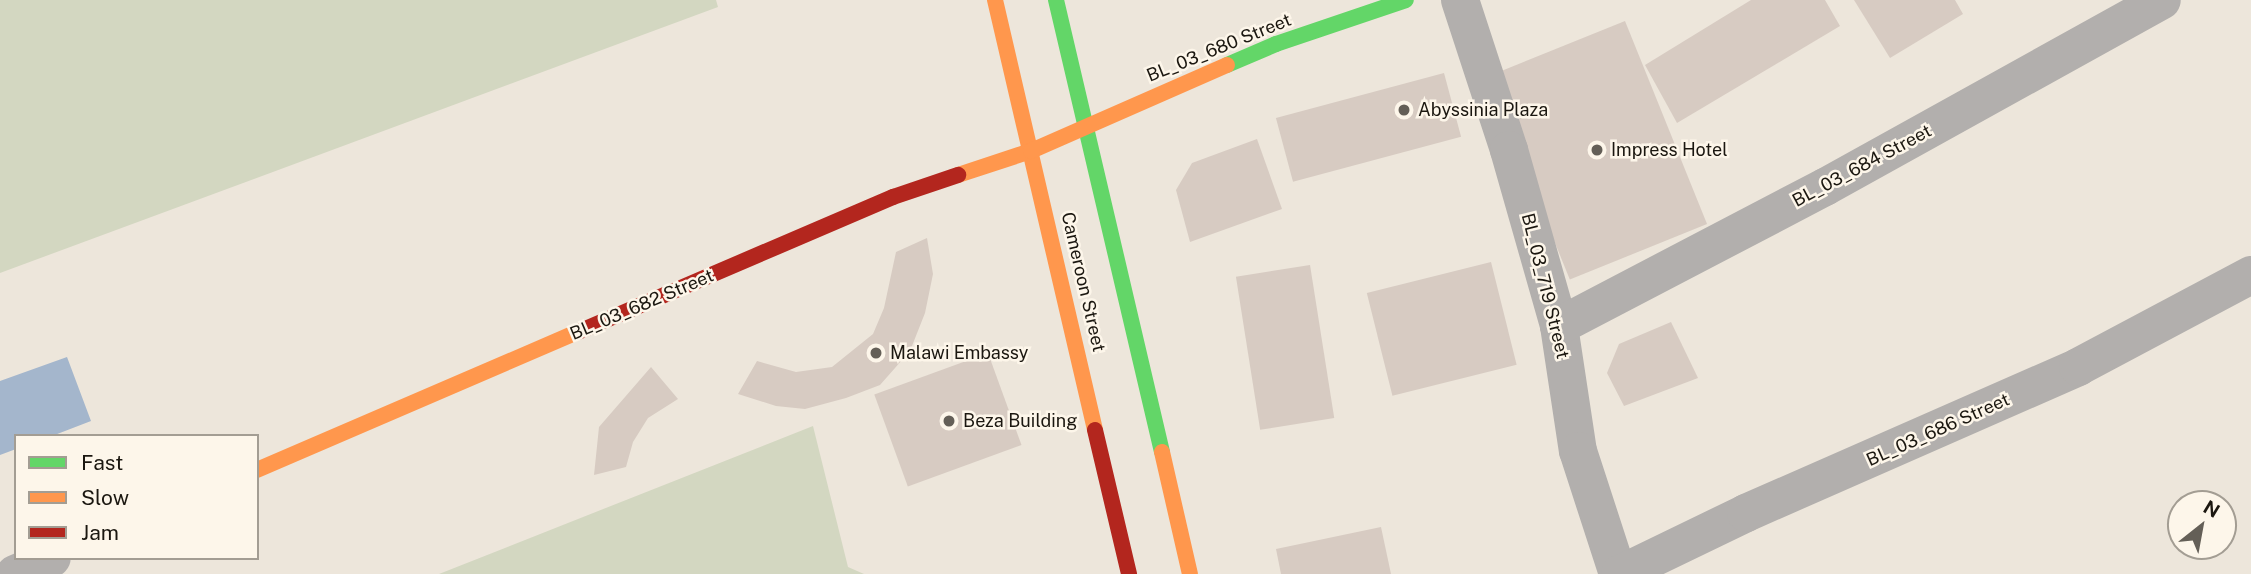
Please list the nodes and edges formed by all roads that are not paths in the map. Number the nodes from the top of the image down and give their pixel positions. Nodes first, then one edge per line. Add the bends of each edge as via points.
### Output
1 (995, 0) edge
2 (1056, 0) edge
3 (1406, 0) edge
4 (1460, 0) edge
5 (2162, 0) edge
6 (1087, 124) junction
7 (1031, 150) junction
8 (2251, 275) edge
9 (1559, 326) junction
10 (259, 469) edge
11 (47, 560) edge
12 (15, 574) edge
13 (1129, 574) edge
14 (1190, 574) edge
15 (1619, 574) edge

1 - 7 street, Cameroon Street
2 - 6 street
3 - 6 street, BL_03_680 Street via 1276,44
4 - 9 street, BL_03_719 Street
5 - 9 street, BL_03_684 Street via 1825,187
6 - 7 street, BL_03_680 Street
6 - 14 street
7 - 10 street, BL_03_682 Street via 893,197
7 - 13 street, Cameroon Street
8 - 15 street, BL_03_686 Street via 2078,367
9 - 15 street, BL_03_719 Street via 1578,451
11 - 12 street

